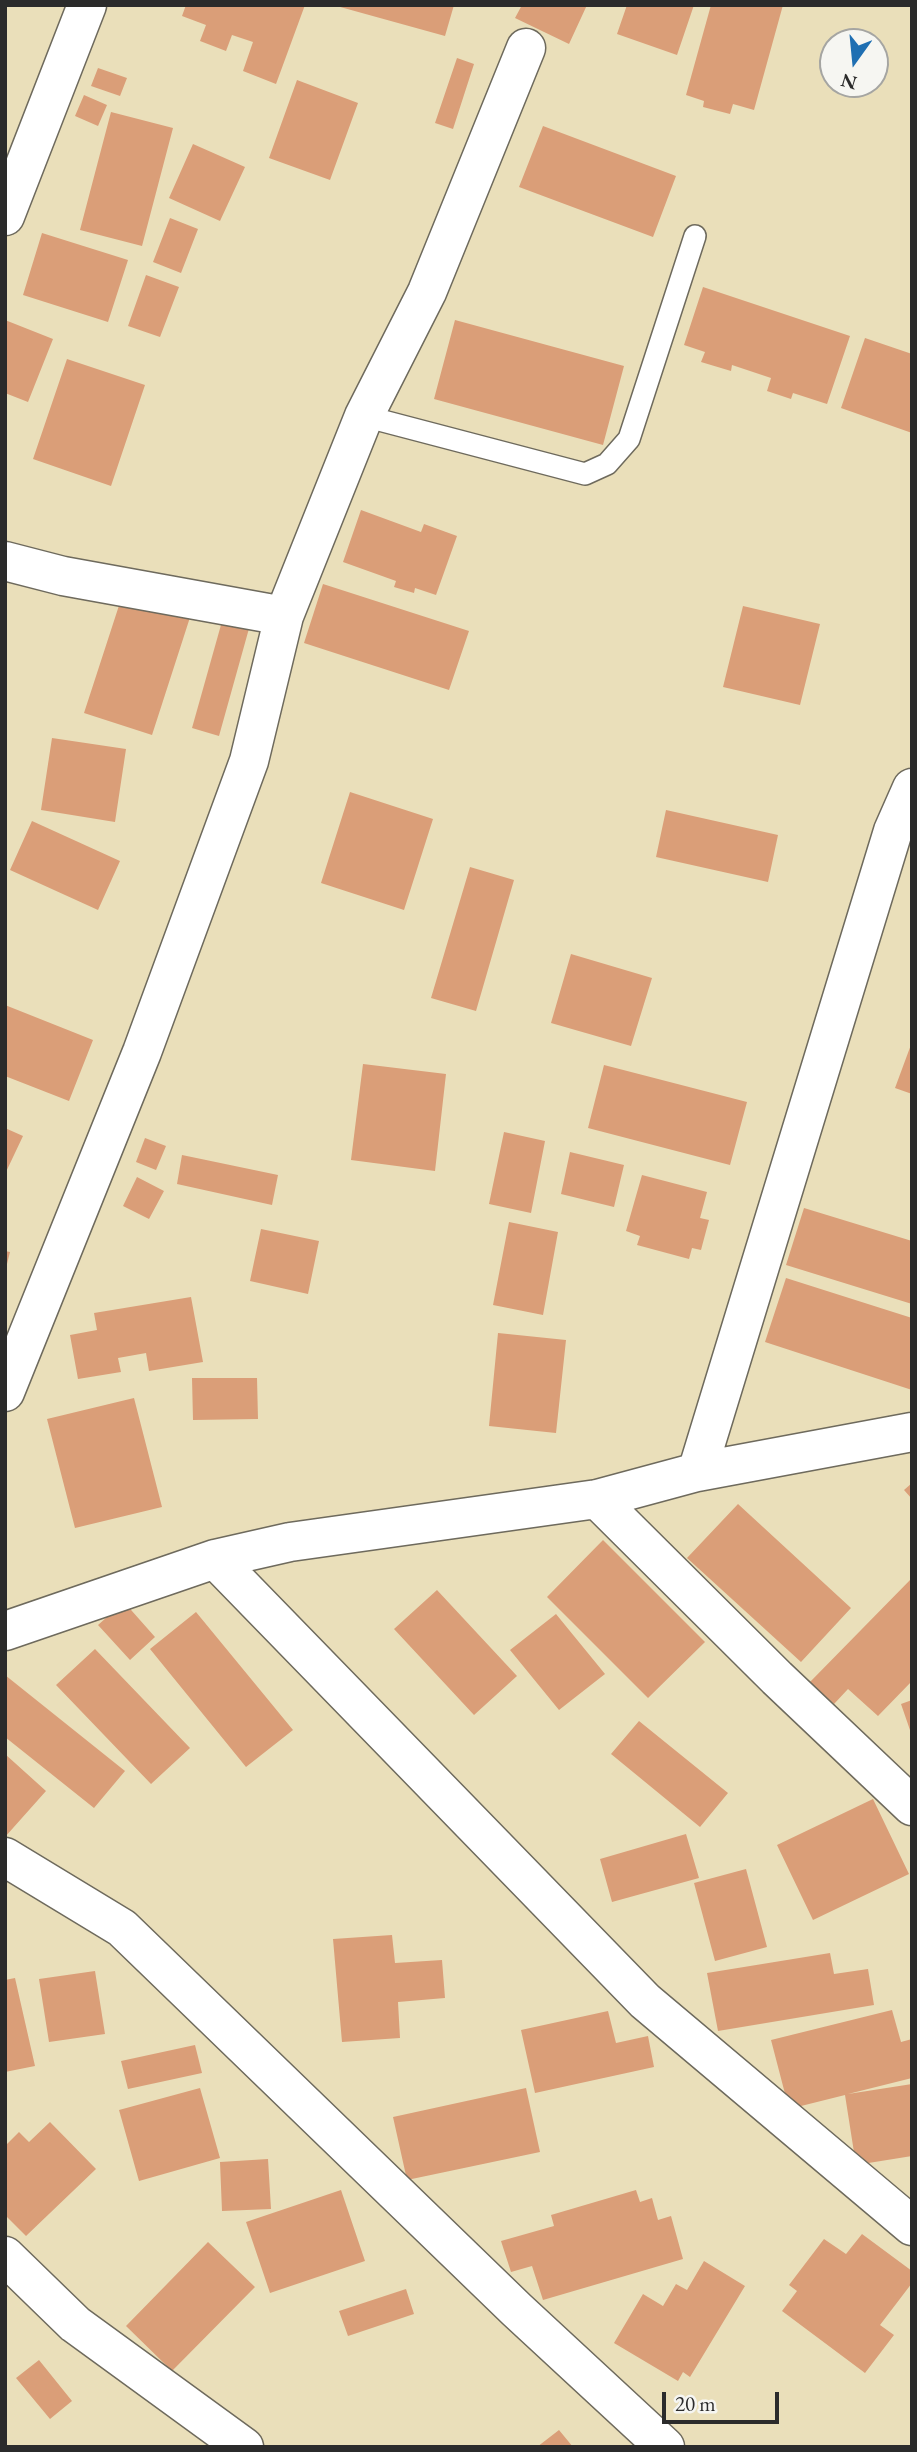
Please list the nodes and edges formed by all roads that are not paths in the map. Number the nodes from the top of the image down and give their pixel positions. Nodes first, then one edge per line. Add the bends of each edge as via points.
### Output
1 (87, 5) edge
2 (526, 48) dead end
3 (5, 216) edge
4 (695, 236) dead end
5 (364, 416) junction
6 (5, 561) edge
7 (284, 617) junction
8 (912, 788) edge
9 (5, 1392) edge
10 (912, 1432) edge
11 (697, 1472) junction
12 (597, 1499) junction
13 (215, 1559) junction
14 (5, 1631) edge
15 (912, 1806) edge
16 (5, 1857) edge
17 (912, 2225) edge
18 (5, 2256) edge
19 (244, 2447) edge
20 (665, 2447) edge

1 - 3 street
2 - 5 street via 427,292
4 - 5 lane via 629,439 607,464 585,474
5 - 7 street
6 - 7 street
7 - 9 street via 244,774 142,1052
8 - 11 street via 893,831
10 - 11 street
11 - 12 street
12 - 13 street via 290,1542
12 - 15 street
13 - 14 street
13 - 17 street via 645,2001
16 - 20 street via 122,1928
18 - 19 street via 75,2324

